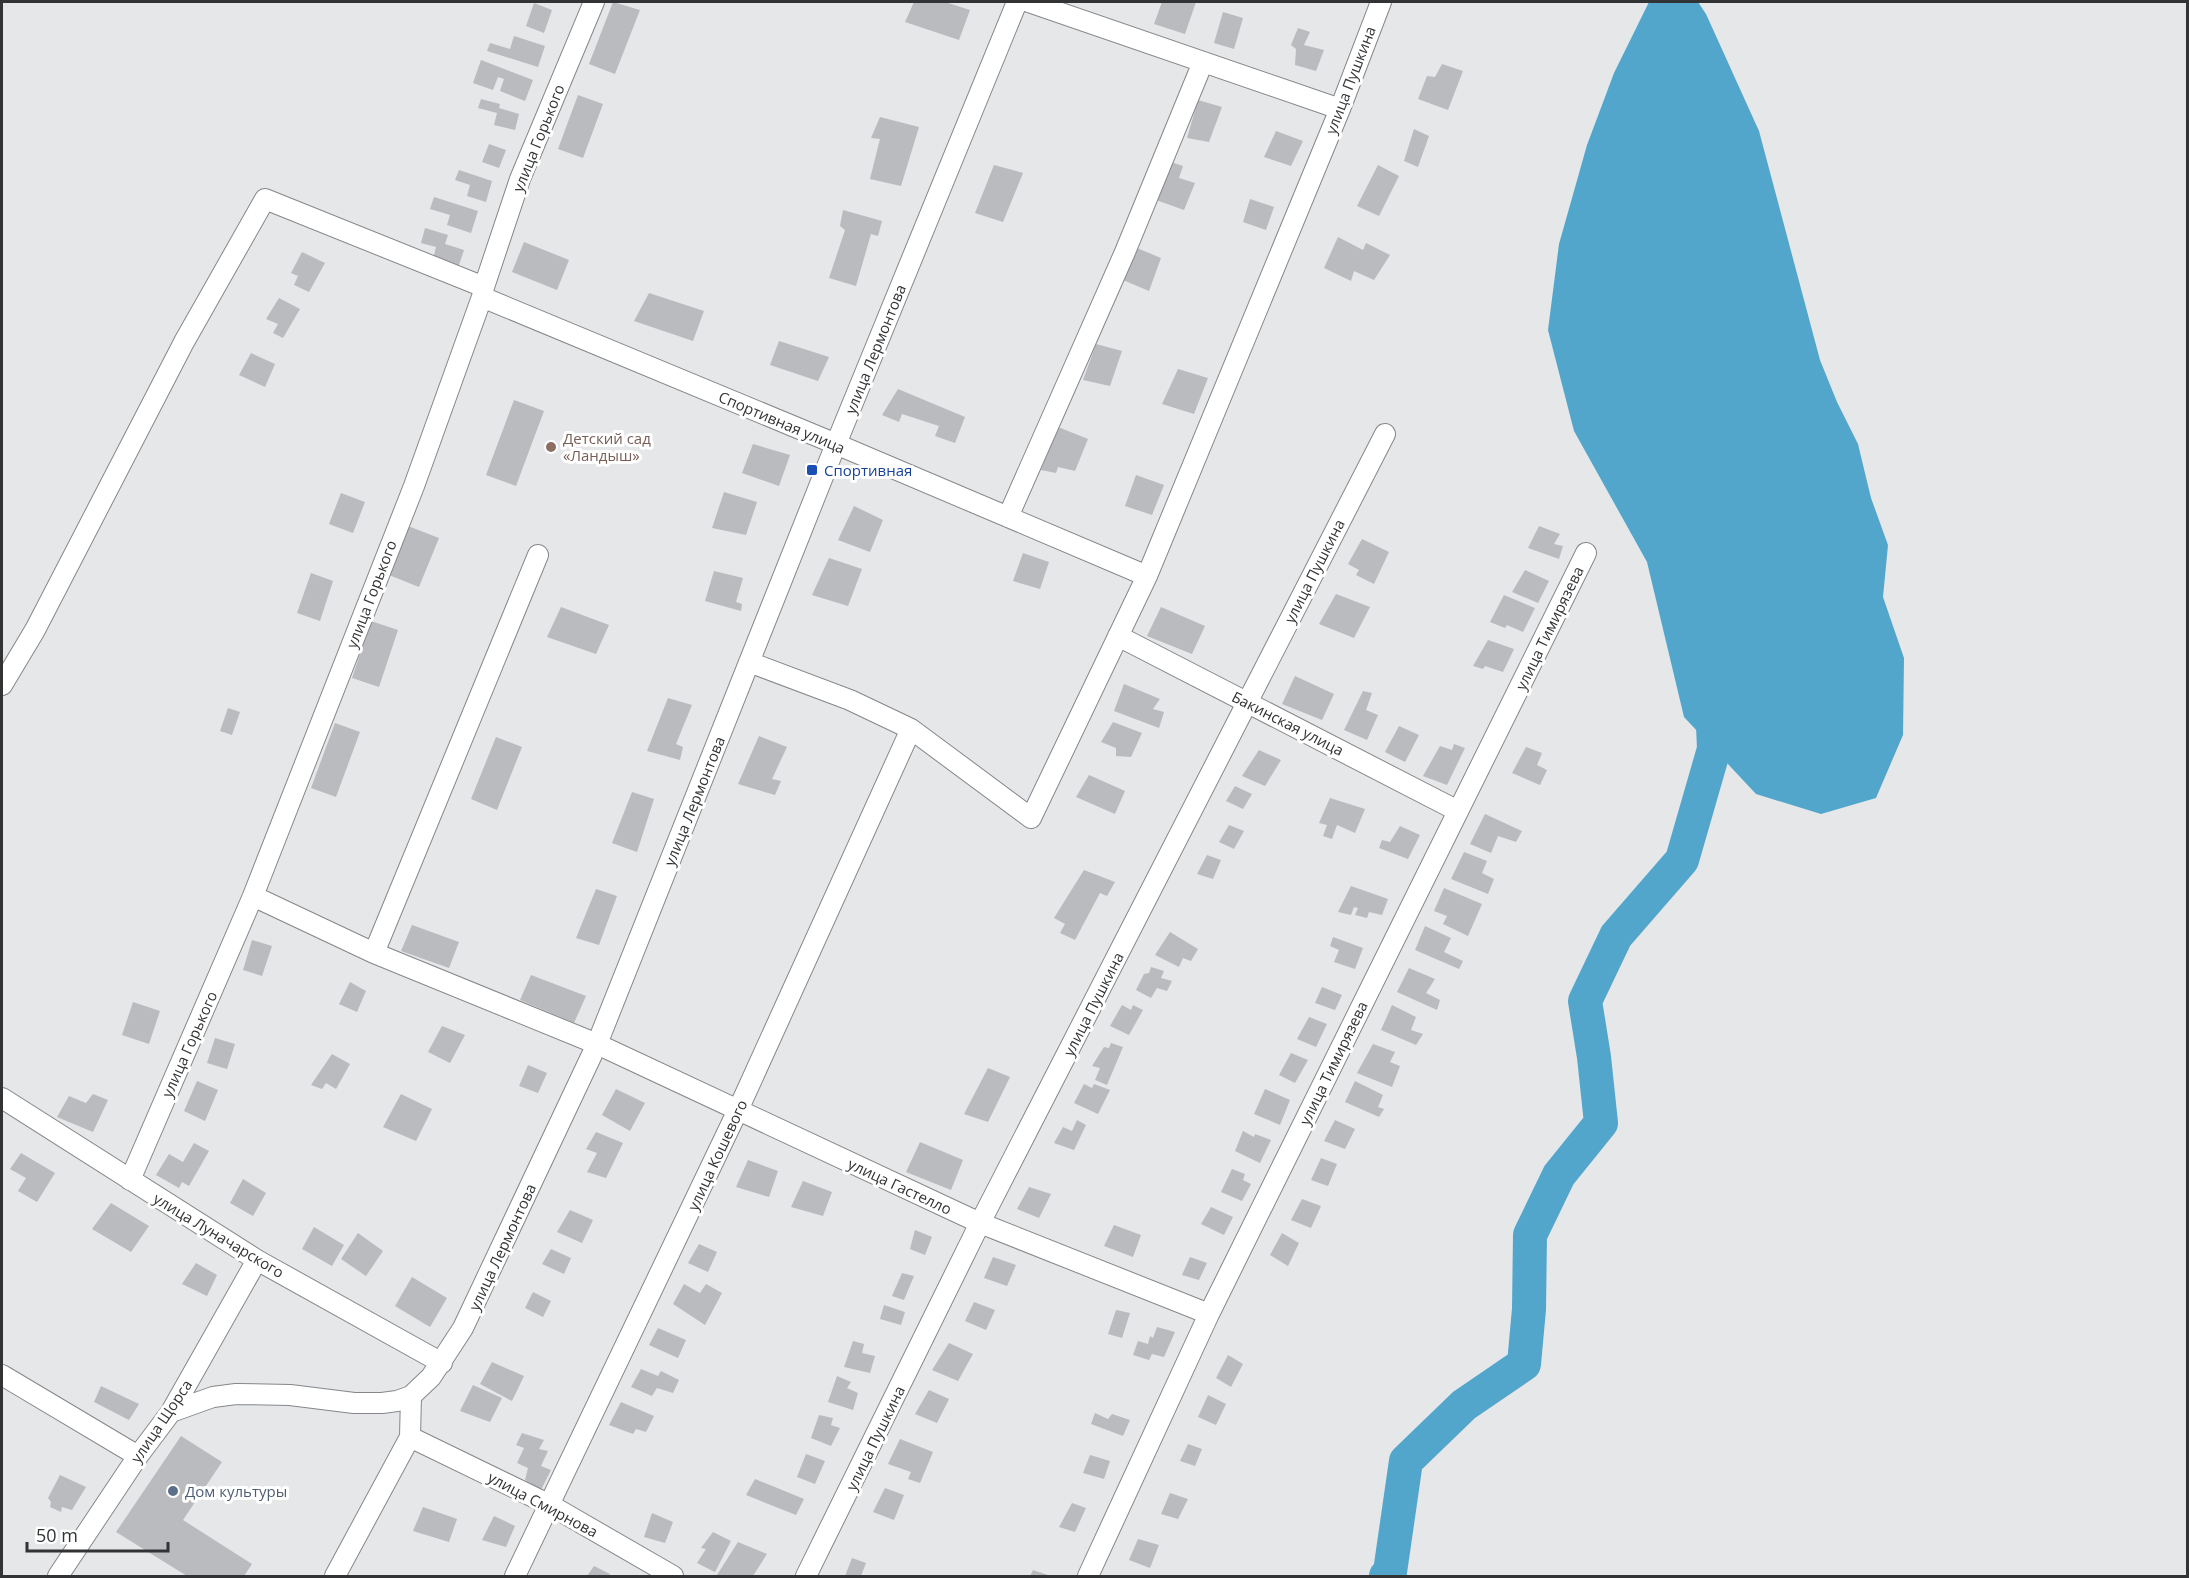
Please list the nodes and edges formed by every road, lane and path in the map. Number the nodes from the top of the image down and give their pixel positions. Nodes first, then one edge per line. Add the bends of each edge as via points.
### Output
1 (594, 2) edge
2 (1017, 2) edge
3 (1029, 2) edge
4 (1381, 2) edge
5 (1203, 62) junction
6 (1340, 109) junction
7 (483, 292) junction
8 (1385, 434) dead end
9 (836, 444) junction
10 (1008, 517) junction
11 (1587, 553) dead end
12 (538, 555) dead end
13 (1147, 576) junction
14 (1118, 636) junction
15 (749, 662) junction
16 (2, 685) edge
17 (1247, 702) junction
18 (911, 729) junction
19 (1458, 811) junction
20 (253, 896) junction
21 (374, 953) junction
22 (597, 1044) junction
23 (2, 1098) edge
24 (738, 1110) junction
25 (130, 1180) junction
26 (980, 1223) junction
27 (257, 1260) junction
28 (1209, 1314) junction
29 (442, 1363) junction
30 (2, 1375) edge
31 (411, 1396) junction
32 (171, 1412) junction
33 (410, 1437) junction
34 (138, 1456) junction
35 (550, 1505) junction
36 (58, 1576) edge
37 (335, 1576) edge
38 (515, 1576) edge
39 (673, 1576) edge
40 (806, 1576) edge
41 (1088, 1576) edge

1 - 7 street, улица Горького via 520,179
2 - 9 street, улица Лермонтова
3 - 5 street
4 - 6 street, улица Пушкина
5 - 6 street
5 - 10 street via 1125,252
6 - 13 street, улица Пушкина
7 - 9 street, Спортивная улица
7 - 16 street, Спортивная улица via 265,199 184,342
7 - 20 street, улица Горького via 414,486
8 - 17 street, улица Пушкина
9 - 10 street, Спортивная улица
9 - 15 street, улица Лермонтова
10 - 13 street, Спортивная улица
11 - 19 street, улица Тимирязева
12 - 21 street
13 - 14 street, улица Пушкина
14 - 17 street, Бакинская улица
14 - 18 street, улица Пушкина via 1031,818
15 - 18 street via 850,700
15 - 22 street, улица Лермонтова
17 - 19 street, Бакинская улица
17 - 26 street, улица Пушкина
18 - 24 street, улица Кошевого
19 - 28 street, улица Тимирязева
20 - 21 street, улица Гастелло
20 - 25 street, улица Горького
21 - 22 street, улица Гастелло
22 - 24 street, улица Гастелло
22 - 29 street, улица Лермонтова via 463,1328
23 - 25 street, улица Луначарского
24 - 26 street, улица Гастелло
24 - 35 street, улица Кошевого
25 - 27 street, улица Луначарского
26 - 28 street, улица Гастелло
26 - 40 street, улица Пушкина
27 - 29 street, улица Луначарского
27 - 32 street, улица Щорса
28 - 41 street, улица Тимирязева
29 - 31 street, улица Лермонтова
30 - 34 street
31 - 32 street via 382,1404 236,1394 213,1397
31 - 33 street
32 - 34 street, улица Щорса
33 - 35 street, улица Смирнова
33 - 37 street
34 - 36 street, улица Щорса
35 - 38 street, улица Кошевого
35 - 39 street, улица Смирнова

